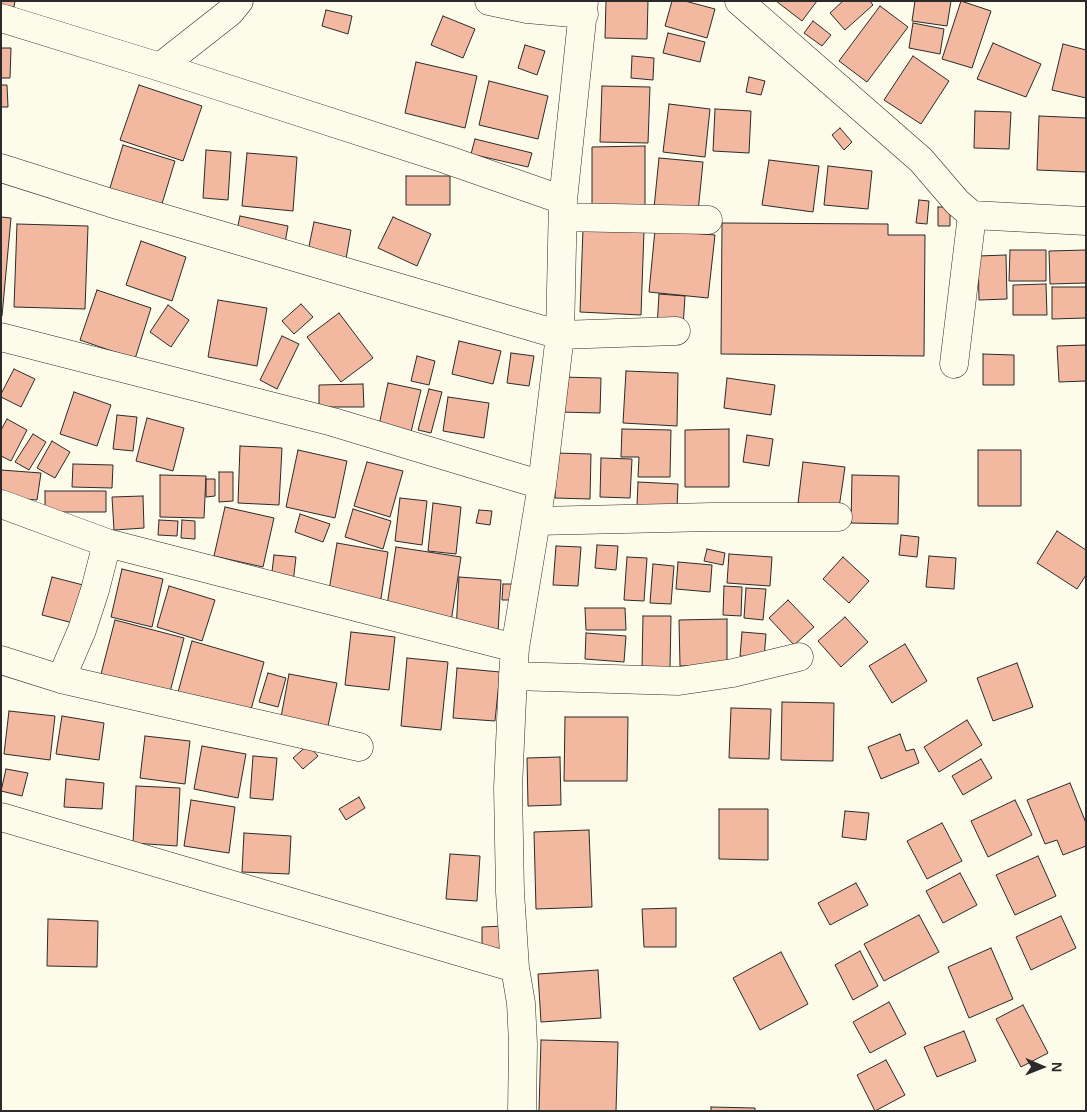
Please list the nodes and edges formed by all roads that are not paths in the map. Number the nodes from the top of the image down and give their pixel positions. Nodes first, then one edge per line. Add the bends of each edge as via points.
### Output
1 (239, 1) edge
2 (489, 1) edge
3 (739, 1) edge
4 (584, 7) edge
5 (1, 18) edge
6 (160, 67) junction
7 (1, 168) edge
8 (563, 209) junction
9 (972, 215) junction
10 (708, 220) dead end
11 (1086, 221) edge
12 (676, 332) dead end
13 (560, 336) junction
14 (1, 337) edge
15 (954, 364) dead end
16 (542, 485) junction
17 (1, 504) edge
18 (838, 517) dead end
19 (536, 520) junction
20 (107, 543) junction
21 (515, 648) junction
22 (798, 657) dead end
23 (1, 660) edge
24 (513, 676) junction
25 (61, 679) junction
26 (359, 747) dead end
27 (1, 817) edge
28 (514, 968) junction
29 (522, 1111) edge

1 - 6 street via 230,12
2 - 4 street via 527,9
3 - 9 street via 920,160
4 - 8 street
5 - 6 street
6 - 8 street via 445,159
7 - 13 street
8 - 10 street
8 - 13 street
9 - 11 street
9 - 15 street
12 - 13 street
13 - 16 street
14 - 16 street via 333,422
16 - 19 street
17 - 20 street
18 - 19 street
19 - 21 street
20 - 21 street
20 - 25 street via 95,590
21 - 24 street
22 - 24 street via 733,673 680,681
23 - 25 street
24 - 28 street via 508,788
25 - 26 street
27 - 28 street
28 - 29 street via 523,1044

